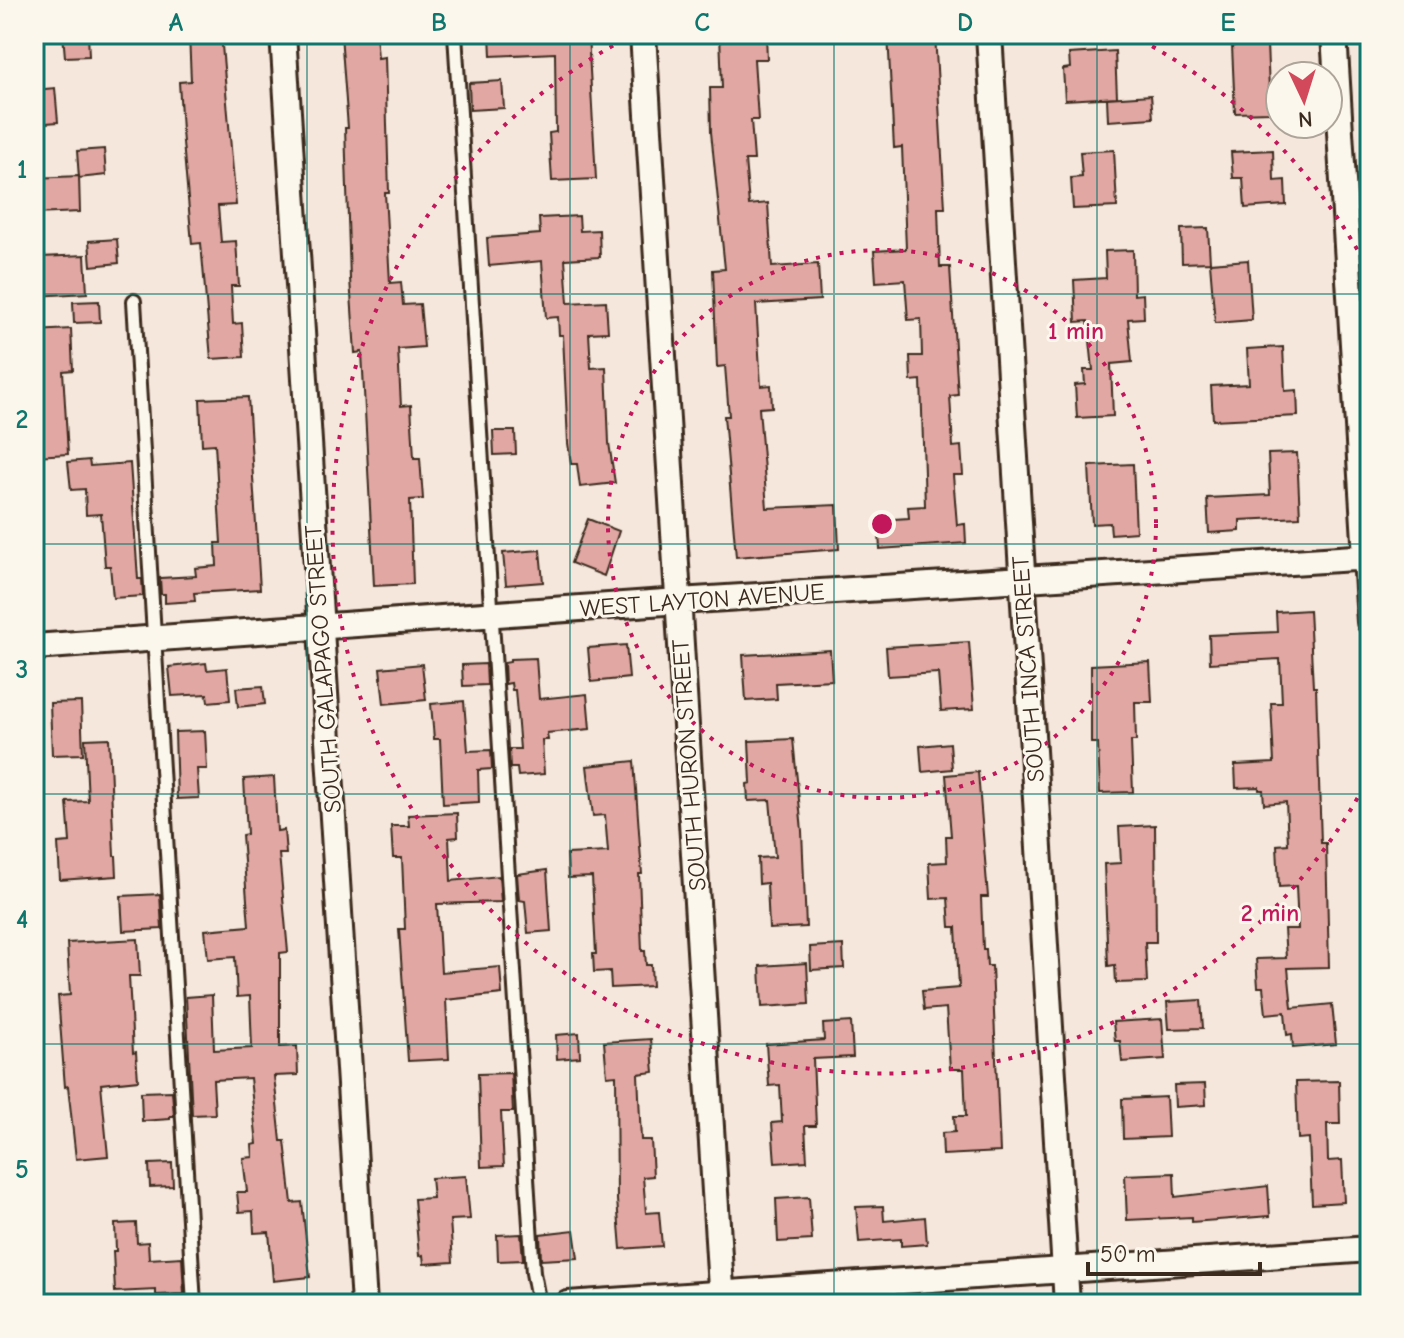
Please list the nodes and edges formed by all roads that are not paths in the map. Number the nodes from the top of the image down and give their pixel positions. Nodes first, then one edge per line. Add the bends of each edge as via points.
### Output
1 (283, 34) edge
2 (455, 34) edge
3 (643, 34) edge
4 (989, 34) edge
5 (1334, 34) edge
6 (134, 301) dead end
7 (1368, 557) edge
8 (1022, 581) junction
9 (679, 601) junction
10 (493, 614) junction
11 (1370, 622) edge
12 (320, 627) junction
13 (154, 639) junction
14 (34, 647) edge
15 (1370, 1249) edge
16 (1065, 1270) junction
17 (722, 1298) edge
18 (194, 1304) edge
19 (364, 1304) edge
20 (539, 1304) edge
21 (568, 1304) edge
22 (1067, 1304) edge

1 - 12 street, SOUTH GALAPAGO STREET
2 - 10 lane
3 - 9 street, SOUTH HURON STREET
4 - 8 street, SOUTH INCA STREET
5 - 7 street
6 - 13 lane
7 - 8 street, WEST LAYTON AVENUE
7 - 11 street
8 - 9 street, WEST LAYTON AVENUE
8 - 16 street, SOUTH INCA STREET
9 - 10 street, WEST LAYTON AVENUE
9 - 17 street, SOUTH HURON STREET
10 - 12 street, WEST LAYTON AVENUE
10 - 20 lane
12 - 13 street, WEST LAYTON AVENUE
12 - 19 street, SOUTH GALAPAGO STREET
13 - 14 street, WEST LAYTON AVENUE
13 - 18 lane
15 - 16 street
16 - 17 street
16 - 22 street, SOUTH INCA STREET
17 - 21 street

